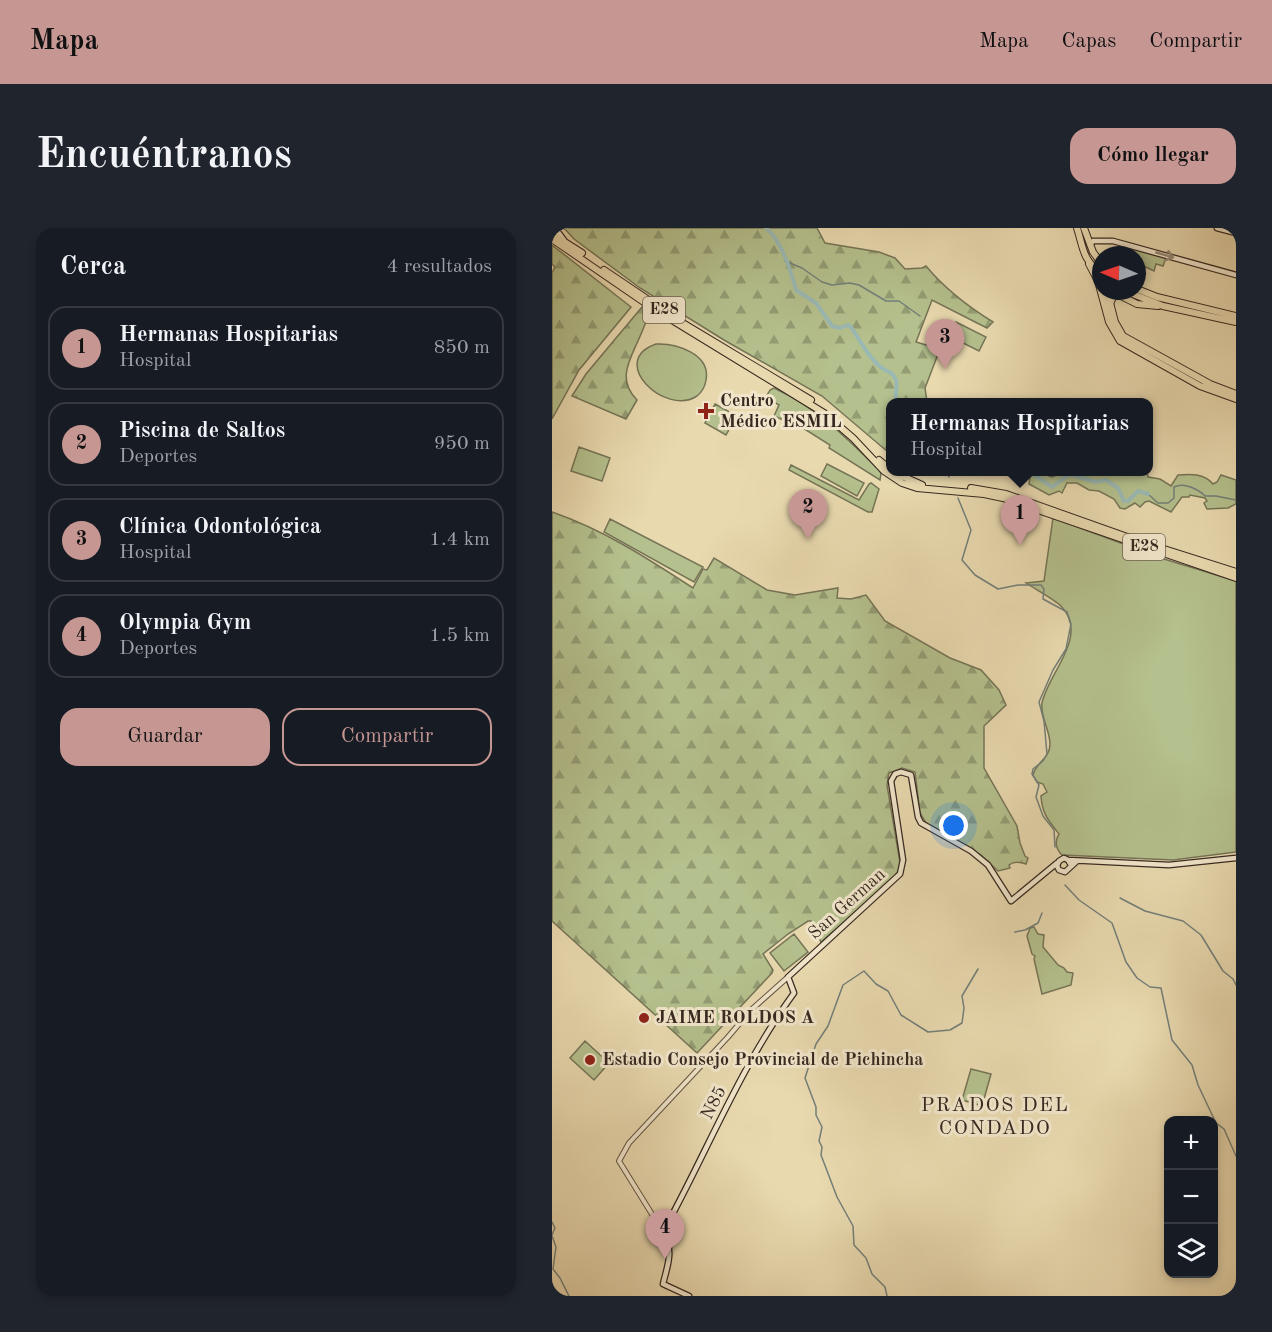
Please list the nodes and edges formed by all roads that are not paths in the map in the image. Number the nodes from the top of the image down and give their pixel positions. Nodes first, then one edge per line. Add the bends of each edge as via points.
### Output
1 (555, 228) edge
2 (1077, 228) edge
3 (1084, 228) edge
4 (1217, 228) edge
5 (552, 234) edge
6 (1236, 234) edge
7 (552, 239) edge
8 (564, 240) junction
9 (1092, 246) edge
10 (1131, 246) edge
11 (1092, 248) joint
12 (1146, 250) edge
13 (1084, 254) junction
14 (1089, 264) junction
15 (1092, 264) edge
16 (1092, 266) edge
17 (1236, 275) edge
18 (1146, 292) edge
19 (1146, 299) edge
20 (1109, 300) edge
21 (1110, 304) junction
22 (1163, 306) junction
23 (1236, 316) edge
24 (1236, 322) edge
25 (764, 382) junction
26 (1194, 382) junction
27 (777, 386) junction
28 (1219, 388) junction
29 (1236, 394) edge
30 (1236, 399) edge
31 (886, 465) edge
32 (886, 472) edge
33 (891, 476) edge
34 (901, 476) edge
35 (940, 489) junction
36 (1180, 557) junction
37 (1236, 572) edge
38 (1236, 578) edge
39 (1236, 858) edge
40 (1069, 863) junction
41 (1057, 864) junction
42 (1059, 870) junction
43 (1050, 871) junction
44 (788, 977) junction
45 (663, 1232) junction
46 (689, 1296) edge

1 - 8 main road
2 - 13 main road
3 - 11 main road
4 - 6 main road
5 - 8 main road, E28
7 - 25 main road, E28
8 - 31 main road, E28 via 659,307 829,412
9 -> 10 main road via 1093,241
11 - 13 main road
12 -> 17 main road
13 - 14 main road
14 - 15 main road
14 - 16 main road
14 - 26 main road via 1116,337
18 - 23 main road
19 - 22 main road
20 - 21 main road
21 - 22 main road via 1118,295 1137,304
21 - 28 main road via 1123,336
22 - 24 main road
25 - 27 main road, E28
25 - 27 main road
26 - 28 main road
26 - 30 main road
27 - 32 main road, E28 via 833,420
28 - 29 main road
33 - 35 main road, E28 via 912,487
34 - 35 main road, E28 via 915,484
35 - 36 main road, E28 via 1006,494
36 - 37 main road, E28
36 - 38 main road, E28
39 - 40 main road via 1169,865
40 - 41 main road via 1062,858
40 - 42 main road via 1065,872
41 - 42 main road
41 - 43 main road
42 - 43 main road
43 - 44 main road, San German via 1011,901 987,865 971,851 921,823 912,778 906,772 898,772 891,781 903,860 901,872
44 - 45 main road, N85 via 795,990 750,1061
44 - 45 street via 751,1010 629,1143 619,1161
45 - 46 main road via 670,1244 663,1284

